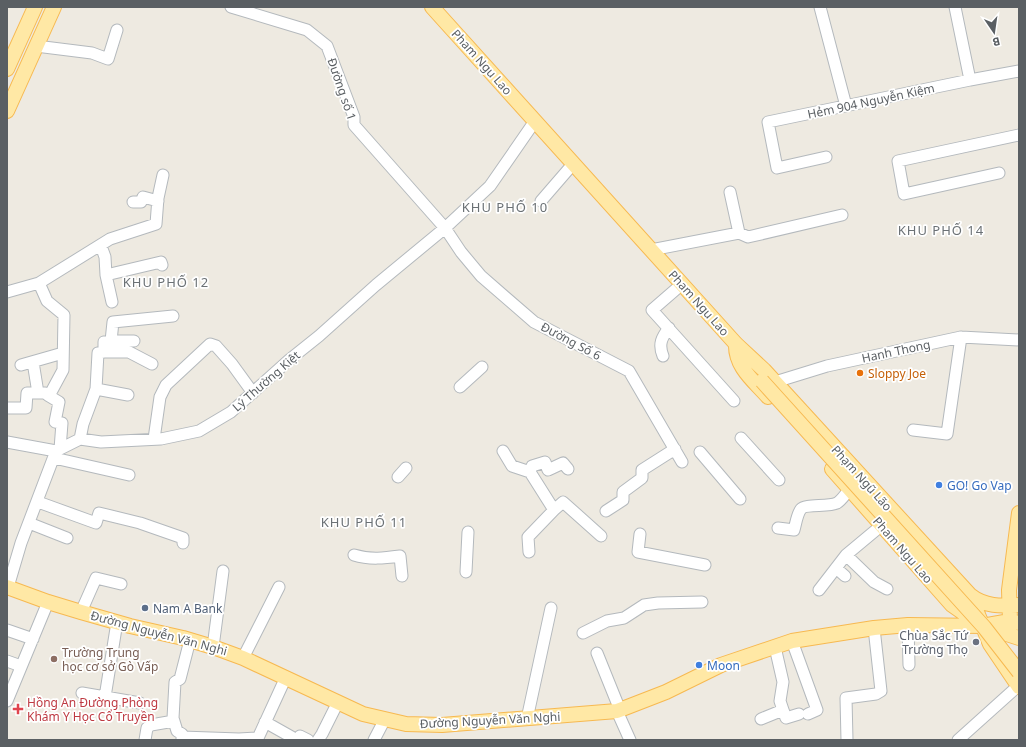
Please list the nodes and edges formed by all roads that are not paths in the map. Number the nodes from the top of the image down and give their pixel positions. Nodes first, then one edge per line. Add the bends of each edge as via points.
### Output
1 (35, 7) edge
2 (54, 7) edge
3 (231, 7) edge
4 (432, 7) edge
5 (820, 7) edge
6 (954, 7) edge
7 (118, 30) dead end
8 (36, 46) junction
9 (7, 69) edge
10 (1019, 71) edge
11 (970, 80) junction
12 (846, 106) junction
13 (7, 111) edge
14 (535, 121) junction
15 (1019, 135) edge
16 (826, 156) dead end
17 (573, 164) junction
18 (999, 173) dead end
19 (163, 175) dead end
20 (730, 192) dead end
21 (158, 201) junction
22 (541, 201) dead end
23 (133, 202) dead end
24 (842, 215) dead end
25 (445, 228) junction
26 (739, 233) junction
27 (101, 246) junction
28 (651, 250) junction
29 (162, 265) dead end
30 (106, 275) junction
31 (39, 283) junction
32 (682, 284) junction
33 (7, 292) edge
34 (112, 302) dead end
35 (173, 316) dead end
36 (668, 328) junction
37 (961, 337) junction
38 (111, 340) junction
39 (1019, 340) edge
40 (134, 341) dead end
41 (736, 344) junction
42 (104, 352) junction
43 (63, 353) junction
44 (663, 356) dead end
45 (33, 362) junction
46 (152, 364) dead end
47 (21, 365) dead end
48 (482, 366) dead end
49 (768, 381) junction
50 (460, 387) dead end
51 (96, 389) junction
52 (38, 393) junction
53 (253, 393) junction
54 (128, 395) dead end
55 (49, 396) junction
56 (734, 401) dead end
57 (7, 408) edge
58 (913, 430) dead end
59 (741, 438) dead end
60 (80, 439) junction
61 (154, 439) junction
62 (7, 442) edge
63 (675, 449) junction
64 (503, 451) dead end
65 (700, 452) dead end
66 (57, 453) junction
67 (682, 462) dead end
68 (406, 468) dead end
69 (568, 470) dead end
70 (530, 472) junction
71 (129, 475) dead end
72 (398, 477) dead end
73 (779, 480) dead end
74 (850, 489) junction
75 (740, 499) dead end
76 (38, 502) junction
77 (554, 510) junction
78 (606, 511) dead end
79 (1019, 513) edge
80 (29, 523) junction
81 (882, 526) junction
82 (778, 528) dead end
83 (468, 532) dead end
84 (640, 534) dead end
85 (601, 536) dead end
86 (67, 538) dead end
87 (183, 543) dead end
88 (530, 552) dead end
89 (354, 555) dead end
90 (846, 555) junction
91 (705, 565) dead end
92 (836, 568) junction
93 (223, 571) dead end
94 (466, 572) dead end
95 (402, 576) dead end
96 (845, 576) dead end
97 (121, 584) dead end
98 (7, 587) edge
99 (279, 587) dead end
100 (887, 589) dead end
101 (819, 590) dead end
102 (970, 595) junction
103 (48, 602) junction
104 (702, 602) dead end
105 (1014, 605) edge
106 (551, 608) dead end
107 (81, 612) junction
108 (117, 622) junction
109 (908, 625) junction
110 (982, 626) junction
111 (874, 628) junction
112 (1014, 629) edge
113 (7, 630) edge
114 (583, 633) dead end
115 (33, 639) junction
116 (190, 640) junction
117 (792, 641) junction
118 (213, 646) junction
119 (775, 647) junction
120 (597, 652) dead end
121 (243, 658) junction
122 (7, 661) edge
123 (909, 664) dead end
124 (21, 666) junction
125 (1019, 672) edge
126 (286, 677) junction
127 (1019, 686) edge
128 (82, 693) dead end
129 (105, 697) junction
130 (7, 701) edge
131 (338, 702) junction
132 (140, 703) dead end
133 (783, 710) junction
134 (619, 711) junction
135 (385, 719) junction
136 (527, 719) junction
137 (761, 719) dead end
138 (174, 721) junction
139 (265, 722) junction
140 (182, 738) edge
141 (261, 738) edge
142 (239, 739) edge
143 (963, 739) edge
144 (145, 740) edge
145 (297, 740) edge
146 (308, 740) edge
147 (318, 740) edge
148 (374, 740) edge
149 (630, 740) edge
150 (847, 740) edge

1 - 9 main road
2 - 8 main road
3 - 25 street, Đường số 1 via 307,30 327,46 354,117 354,125
4 - 14 main road, Pham Ngu Lao
5 - 12 street
6 - 11 street
7 - 8 street via 108,59 92,52
8 - 13 main road
10 - 11 street, Hẻm 904 Nguyễn Kiệm
11 - 12 street, Hẻm 904 Nguyễn Kiệm
12 - 16 street, Hẻm 904 Nguyễn Kiệm via 768,122 777,168
14 - 17 main road, Pham Ngu Lao
14 - 25 street, Lý Thường Kiệt via 490,186
15 - 18 street via 898,161 904,194
17 - 22 street
17 - 28 main road, Pham Ngu Lao
19 - 21 street
20 - 26 street
21 - 23 street via 143,197 141,202
21 - 27 street via 156,224 110,239
24 - 26 street via 748,237
25 - 53 street, Lý Thường Kiệt
25 - 63 street, Đường Số 6 via 481,276 534,322 629,370
26 - 28 street
27 - 30 street via 105,257
27 - 31 street
28 - 32 main road, Pham Ngu Lao
29 - 30 street via 161,262
30 - 34 street
31 - 33 street
31 - 43 street via 47,300 64,315
32 - 36 street via 652,310
32 - 41 main road, Pham Ngu Lao
35 - 38 street via 113,322
36 - 44 street via 661,338 660,349
36 - 56 street
37 - 39 street, Hanh Thong
37 - 49 street, Hanh Thong
37 - 58 street via 947,434
38 - 40 street
38 - 42 street via 104,342
41 - 49 main road, Phạm Ngũ Lão via 748,364
41 - 74 main road, Pham Ngu Lao via 738,360 745,372
42 - 46 street via 129,352
42 - 51 street via 98,353
43 - 45 street
43 - 55 street via 63,370
45 - 47 street
45 - 52 street
48 - 50 street
49 - 102 main road, Phạm Ngũ Lão
49 - 125 main road, bridge via 984,626
51 - 54 street
51 - 60 street
52 - 55 street
52 - 57 street via 27,393 26,408
53 - 61 street, Lý Thường Kiệt via 231,412 199,431
53 - 61 street via 220,350 210,344 166,385 160,397
55 - 66 street via 59,402 55,422 62,423
59 - 73 street
60 - 61 street, Lý Thường Kiệt via 101,442
60 - 66 street
62 - 66 street
63 - 67 street, Đường Số 6
63 - 78 street via 642,470 642,478 623,492 623,500
64 - 70 street via 512,466
65 - 75 street
66 - 71 street
66 - 76 street
68 - 72 street
69 - 70 street via 563,463 548,470 544,462 532,466
70 - 77 street
74 - 81 main road, Pham Ngu Lao
74 - 82 street via 838,502 802,508 794,530
76 - 80 street
76 - 87 street via 96,523 99,513 140,523 182,538
77 - 85 street via 563,502
77 - 88 street via 528,537
79 - 105 main road via 1009,581
80 - 86 street
80 - 98 street
81 - 90 street
81 - 110 main road, Phạm Ngũ Lão via 952,605
83 - 94 street
84 - 91 street via 638,552
89 - 95 street via 380,559 400,556
90 - 92 street
90 - 100 street via 874,582
92 - 96 street
92 - 101 street
93 - 118 street
97 - 107 street via 96,578
98 - 103 main road, Đường Nguyễn Văn Nghi
99 - 121 street
102 - 105 main road via 991,605
102 - 110 main road, Phạm Ngũ Lão
103 - 107 main road, Đường Nguyễn Văn Nghi
103 - 115 street
104 - 114 street via 644,605 624,618 607,621
105 - 112 main road
106 - 136 street
107 - 108 main road, Đường Nguyễn Văn Nghi
108 - 116 main road, Đường Nguyễn Văn Nghi
108 - 129 street
109 - 110 main road, Đường Nguyễn Văn Nghi
109 - 111 main road, Đường Nguyễn Văn Nghi
109 - 123 street
110 - 112 main road, Đường Nguyễn Văn Nghi
110 - 127 main road via 995,653
111 - 117 main road, Đường Nguyễn Văn Nghi
111 - 150 street via 881,690 876,694 846,698
113 - 115 street
115 - 124 street
116 - 118 main road, Đường Nguyễn Văn Nghi
116 - 138 street via 180,679 175,682
117 - 119 main road, Đường Nguyễn Văn Nghi
117 - 133 street via 817,710 786,718
118 - 121 main road, Đường Nguyễn Văn Nghi
119 - 133 street via 783,682 780,701
119 - 134 main road, Đường Nguyễn Văn Nghi via 721,665 666,692
120 - 134 street
121 - 126 main road, Đường Nguyễn Văn Nghi
122 - 124 street
124 - 130 street
126 - 131 main road, Đường Nguyễn Văn Nghi
126 - 139 street
127 - 143 street
128 - 129 street
129 - 132 street
131 - 135 main road, Đường Nguyễn Văn Nghi via 364,714
131 - 147 street
133 - 137 street
134 - 136 main road, Đường Nguyễn Văn Nghi
134 - 149 street
135 - 136 main road, Đường Nguyễn Văn Nghi via 406,724 436,725
135 - 148 street
138 - 140 street
138 - 144 street via 151,725 147,728
139 - 141 street
139 - 145 street
140 - 142 street
141 - 142 street
145 - 146 street via 300,736

